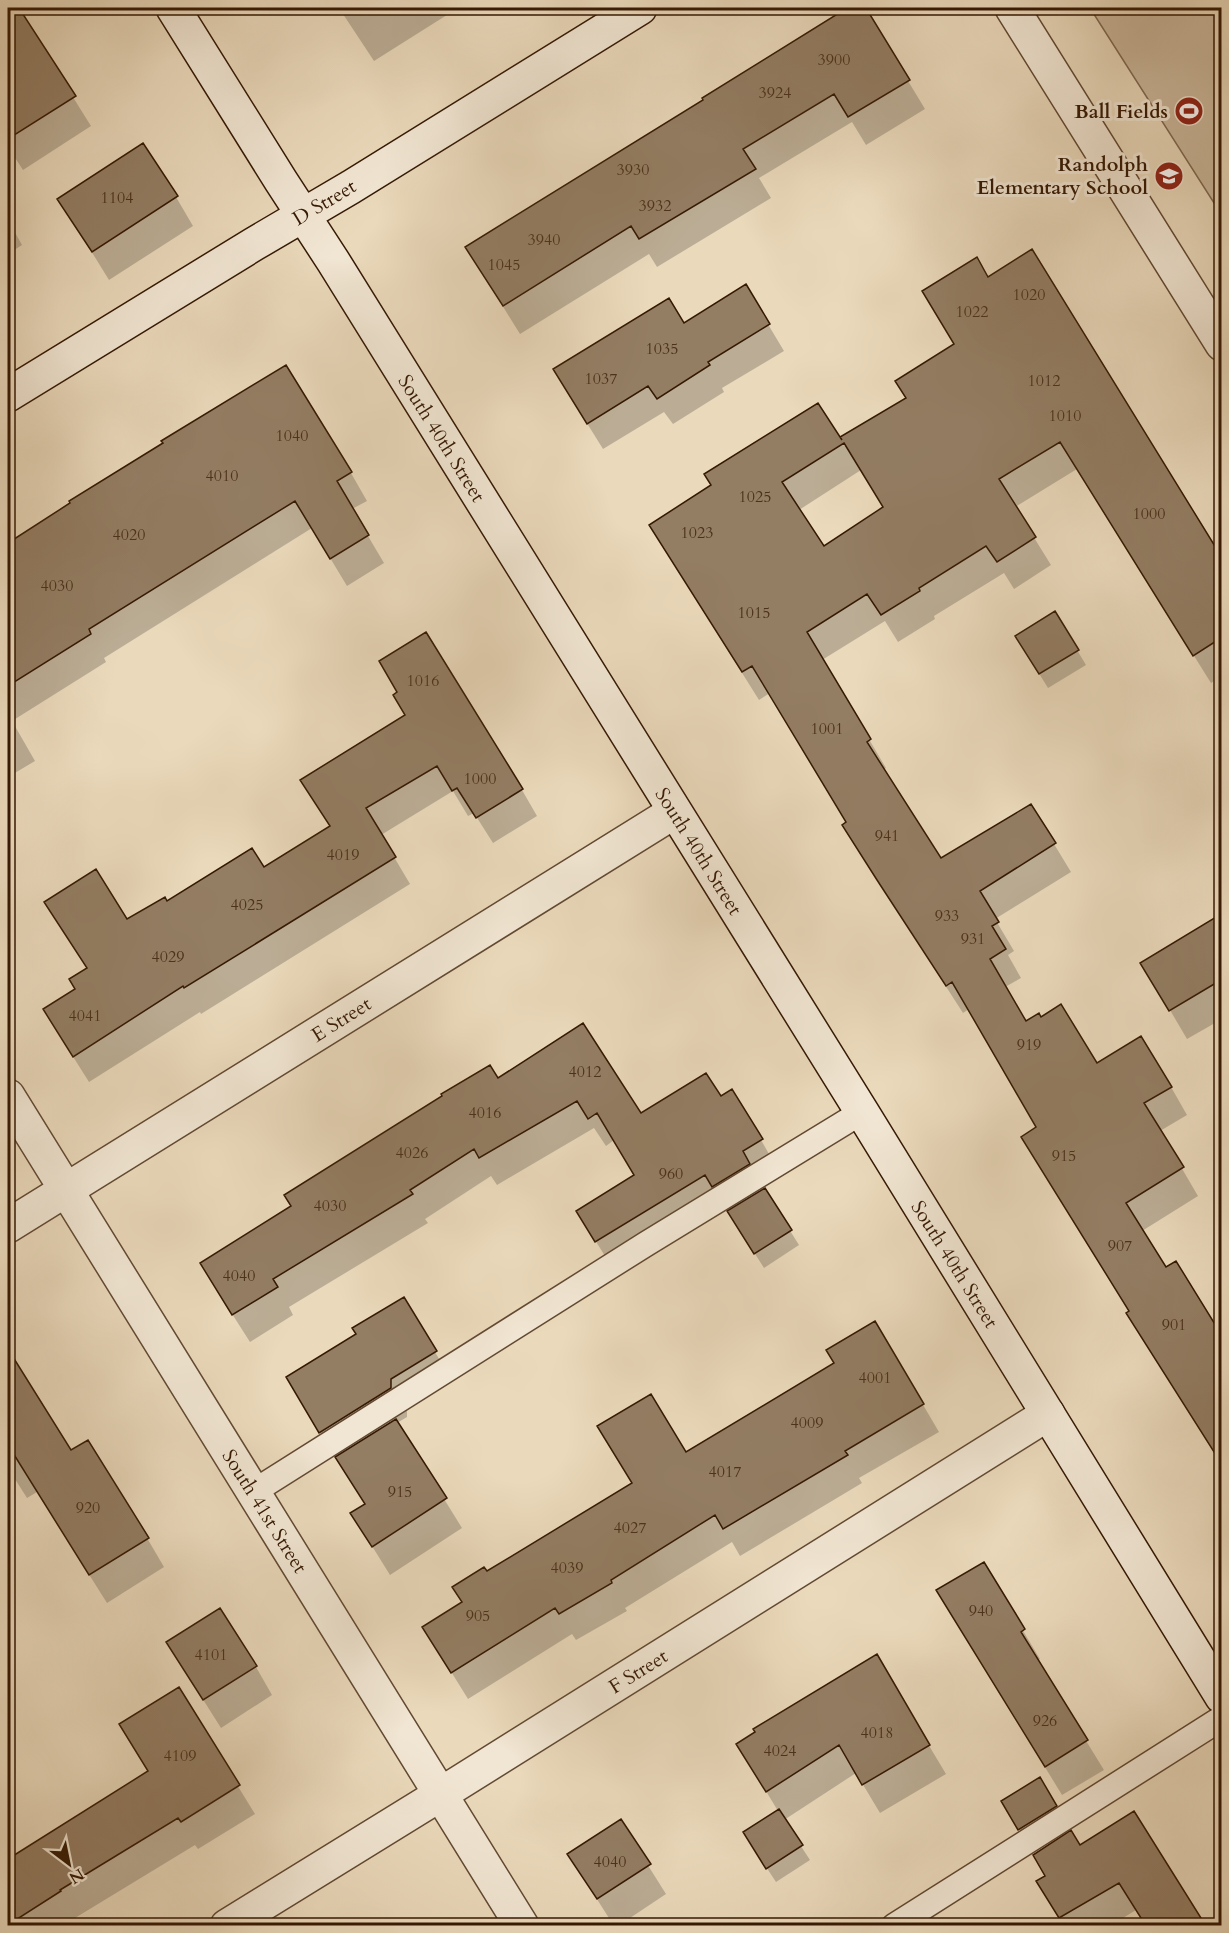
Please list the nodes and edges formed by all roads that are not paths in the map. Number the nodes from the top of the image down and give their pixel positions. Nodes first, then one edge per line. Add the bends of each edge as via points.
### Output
1 (173, 8) edge
2 (640, 8) edge
3 (1012, 8) edge
4 (303, 216) junction
5 (1221, 344) edge
6 (8, 395) edge
7 (674, 812) junction
8 (8, 1096) edge
9 (862, 1112) junction
10 (65, 1190) junction
11 (8, 1226) edge
12 (1048, 1414) junction
13 (253, 1492) junction
14 (1221, 1697) edge
15 (1221, 1718) edge
16 (441, 1794) junction
17 (227, 1926) edge
18 (522, 1926) edge
19 (894, 1926) edge

1 - 4 street, South 40th Street
2 - 4 street, D Street
3 - 5 street
4 - 6 street, D Street
4 - 7 street, South 40th Street
7 - 9 street, South 40th Street
7 - 10 street, E Street
8 - 10 street, South 41st Street
9 - 12 street, South 40th Street
9 - 13 lane
10 - 11 street, E Street
10 - 13 street, South 41st Street
12 - 14 street, South 40th Street
12 - 16 street, F Street
13 - 16 street, South 41st Street
15 - 19 lane
16 - 17 street, F Street
16 - 18 street, South 41st Street

